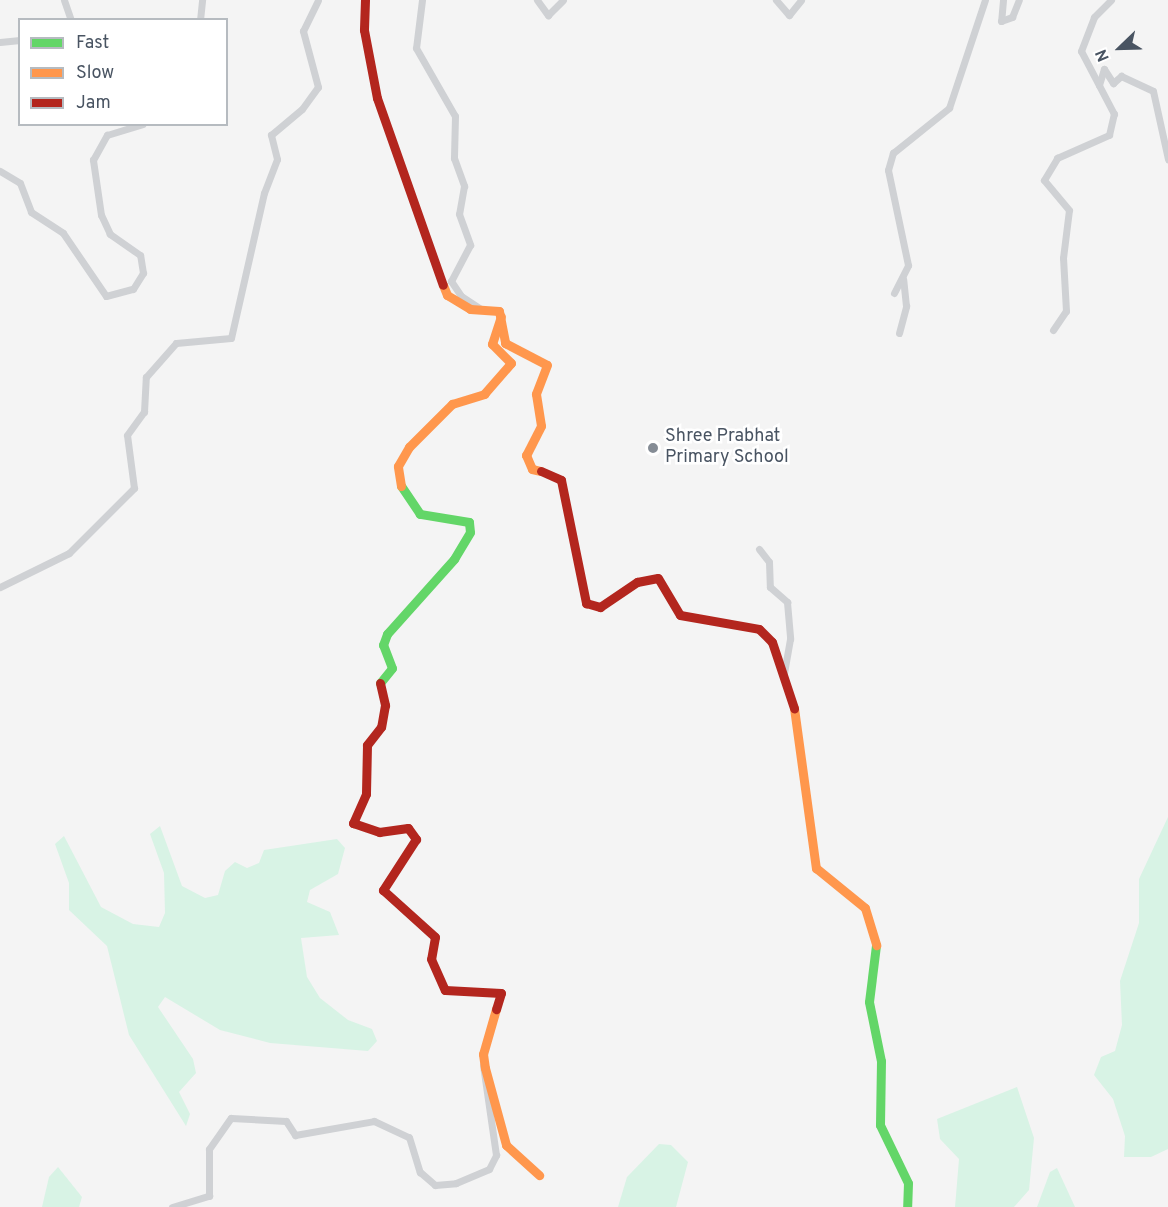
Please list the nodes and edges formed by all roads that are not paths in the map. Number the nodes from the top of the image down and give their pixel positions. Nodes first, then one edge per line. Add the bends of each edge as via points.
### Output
1 (63, 0) edge
2 (202, 0) edge
3 (318, 0) edge
4 (365, 0) edge
5 (422, 0) edge
6 (537, 0) edge
7 (563, 0) edge
8 (776, 0) edge
9 (801, 0) edge
10 (985, 0) edge
11 (1003, 0) edge
12 (1019, 0) edge
13 (1111, 0) edge
14 (70, 18) edge
15 (200, 18) edge
16 (18, 40) edge
17 (0, 42) edge
18 (1099, 85) junction
19 (136, 126) edge
20 (1168, 159) edge
21 (0, 171) edge
22 (903, 279) junction
23 (894, 293) dead end
24 (481, 309) junction
25 (501, 316) junction
26 (1053, 330) dead end
27 (899, 333) dead end
28 (759, 549) dead end
29 (0, 587) edge
30 (783, 680) junction
31 (484, 1056) junction
32 (539, 1175) dead end
33 (172, 1207) edge
34 (907, 1207) edge

1 - 14 street
2 - 15 street
3 - 29 street via 303,31 318,87 302,109 271,135 278,159 264,193 231,338 176,343 146,377 144,412 127,435 134,488 69,553
4 - 24 main road via 364,30 377,98 419,227 447,295
5 - 24 street via 416,48 455,116 454,158 464,186 459,214 470,245 451,281 461,296
6 - 7 street via 548,15
8 - 9 street via 789,15
10 - 22 street via 949,108 893,153 888,170 908,241
11 - 12 street via 1000,21 1011,17
13 - 18 street via 1094,16 1081,51
16 - 17 street
18 - 20 street via 1104,69 1113,83 1121,76 1153,91
18 - 26 street via 1114,114 1109,135 1058,158 1044,180 1069,210 1063,258 1066,311
19 - 21 street via 108,135 93,160 101,215 110,234 140,255 143,273 133,289 106,296 63,233 31,212 20,183
22 - 23 street
22 - 27 street via 906,306
24 - 25 main road
25 - 30 main road via 505,343 547,365 537,387 541,426 526,454 532,469 558,474 561,480 586,603 600,607 637,582 658,578 680,615 767,635
25 - 31 main road via 492,344 511,363 484,394 452,404 409,447 398,466 402,492 420,514 469,522 470,532 454,559 387,634 383,645 392,668 380,683 383,716 367,745 366,794 353,823 379,832 408,828 416,839 383,890 435,937 431,959 445,990 501,993
28 - 30 street via 769,562 770,587 787,602 790,639
30 - 34 main road via 800,723 816,868 865,908 876,943 869,1002 881,1061 880,1125 908,1184
31 - 32 main road via 506,1145
31 - 33 street via 481,1079 496,1155 489,1169 456,1183 435,1185 420,1172 409,1137 374,1121 295,1135 286,1121 231,1118 209,1149 209,1196

